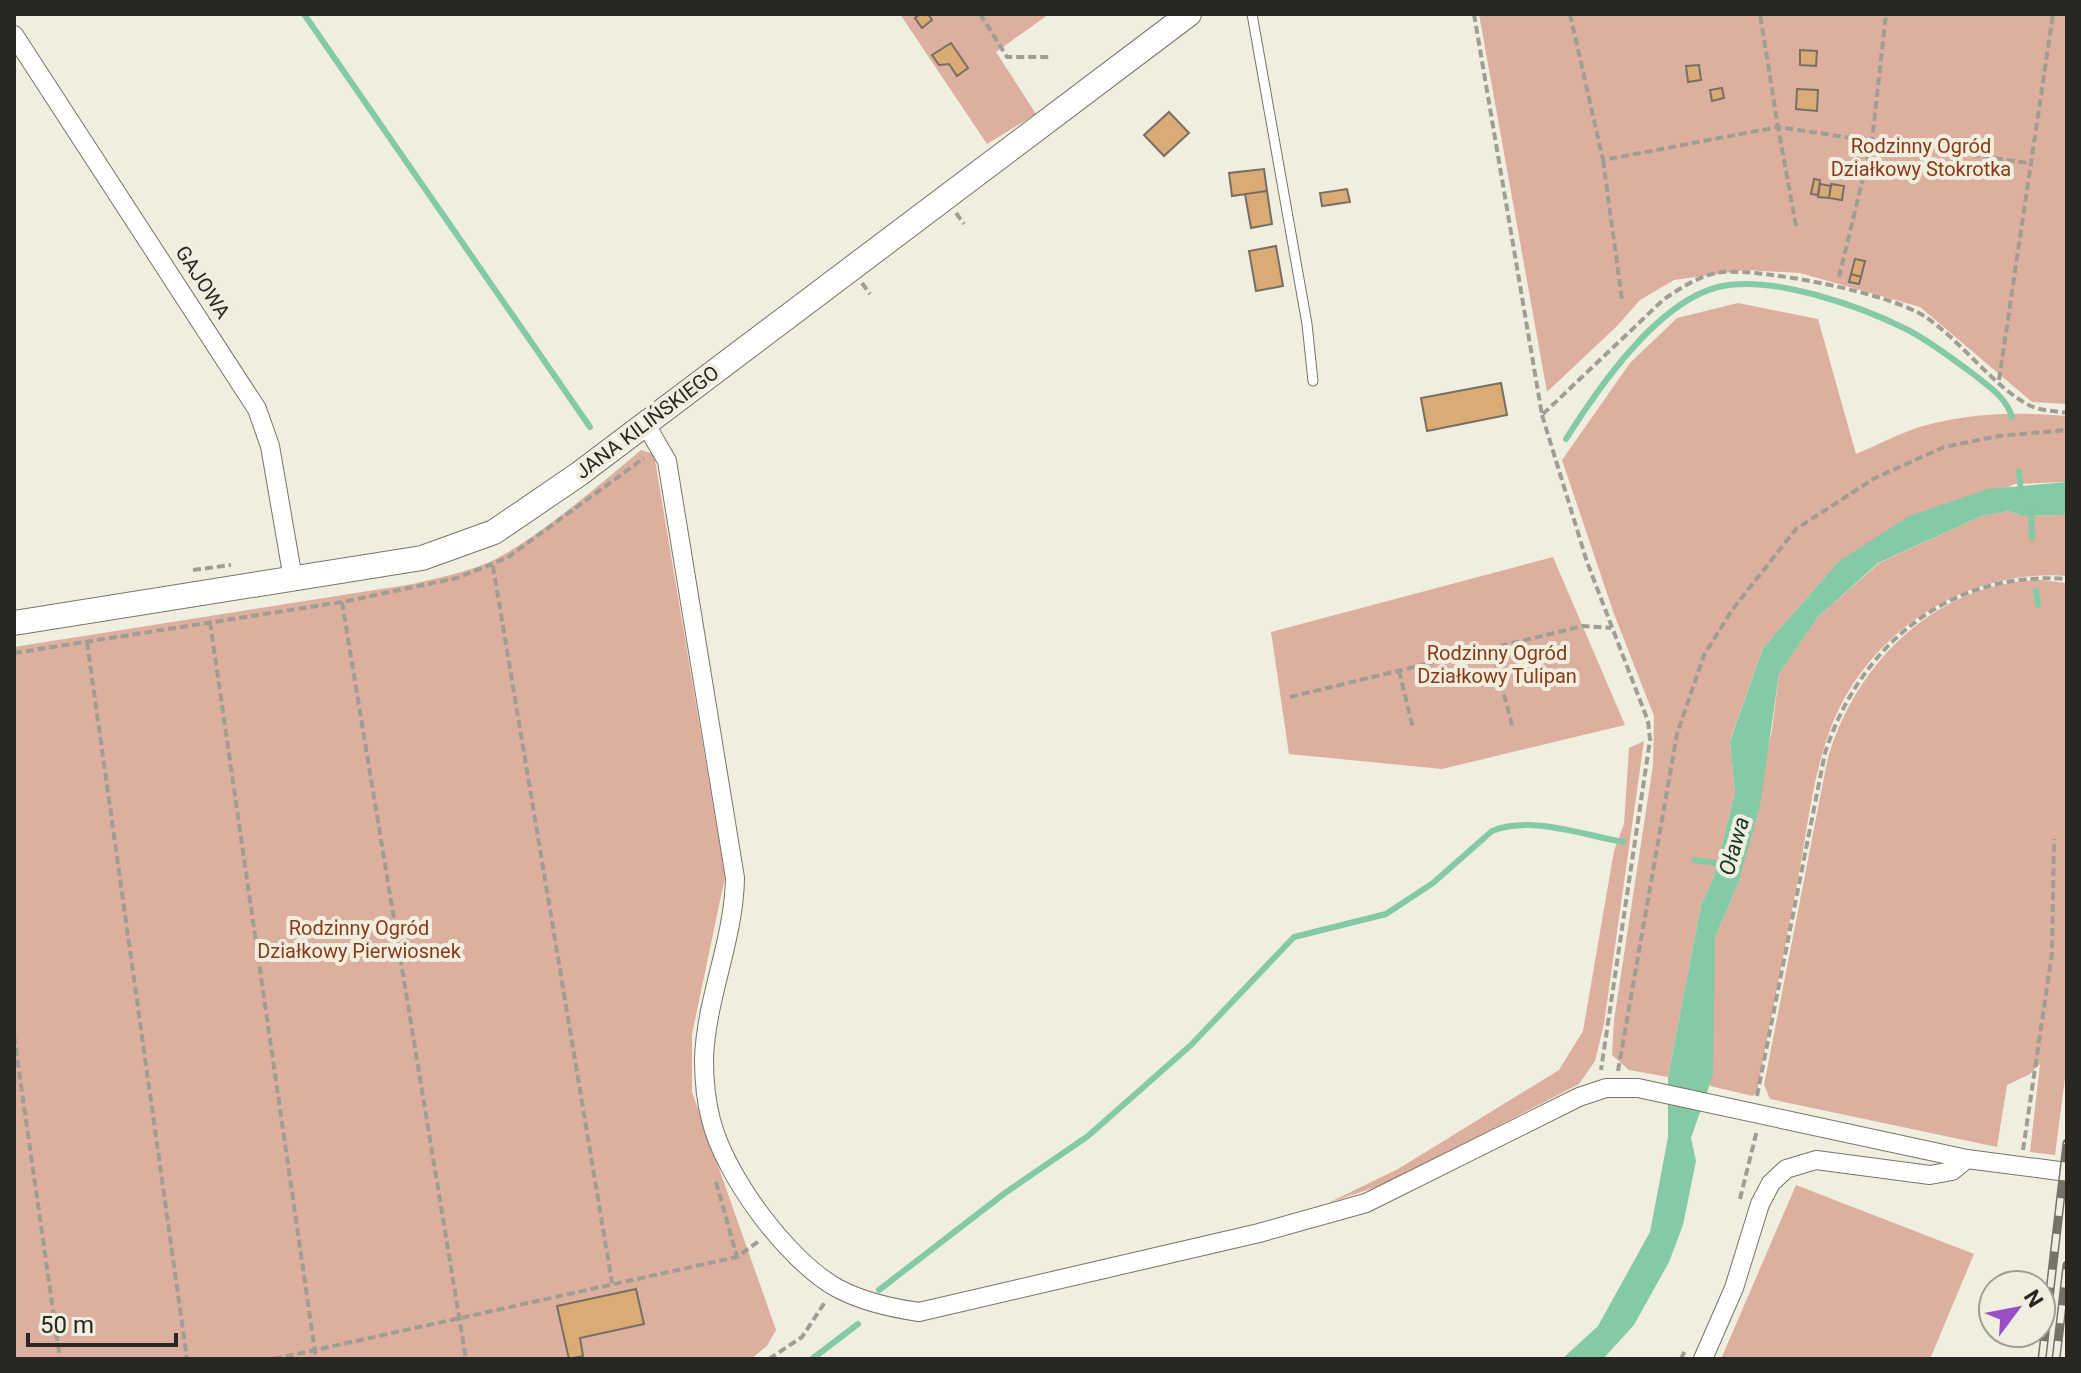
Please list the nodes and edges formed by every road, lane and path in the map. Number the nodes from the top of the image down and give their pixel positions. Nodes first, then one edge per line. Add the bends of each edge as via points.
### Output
1 (980, 14) edge
2 (1189, 14) edge
3 (1252, 14) edge
4 (1474, 14) edge
5 (1570, 14) edge
6 (1760, 14) edge
7 (1886, 14) edge
8 (2053, 14) edge
9 (14, 35) edge
10 (1052, 57) dead end
11 (1778, 127) junction
12 (1872, 141) junction
13 (1603, 160) junction
14 (2029, 163) junction
15 (1796, 226) dead end
16 (1839, 277) dead end
17 (1622, 300) dead end
18 (1999, 380) junction
19 (1313, 381) dead end
20 (2067, 413) edge
21 (1542, 415) junction
22 (645, 423) junction
23 (2067, 430) edge
24 (648, 451) dead end
25 (650, 465) dead end
26 (493, 566) dead end
27 (293, 579) junction
28 (2067, 579) edge
29 (342, 602) dead end
30 (210, 622) dead end
31 (14, 623) edge
32 (1611, 628) junction
33 (87, 642) dead end
34 (1492, 648) junction
35 (1399, 671) junction
36 (1290, 697) dead end
37 (1413, 728) dead end
38 (1513, 729) dead end
39 (2054, 839) dead end
40 (14, 1036) edge
41 (1618, 1071) dead end
42 (1606, 1088) junction
43 (1754, 1111) junction
44 (1976, 1160) junction
45 (2021, 1166) junction
46 (2067, 1172) edge
47 (714, 1175) dead end
48 (1736, 1214) dead end
49 (775, 1230) junction
50 (737, 1257) junction
51 (612, 1283) junction
52 (836, 1287) junction
53 (457, 1319) junction
54 (1692, 1338) dead end
55 (315, 1350) junction
56 (60, 1359) edge
57 (187, 1359) edge
58 (274, 1359) edge
59 (316, 1359) edge
60 (466, 1359) edge
61 (769, 1359) edge
62 (1681, 1359) edge
63 (1703, 1359) edge

1 - 10 path via 1007,57
2 - 22 street, JANA KILIŃSKIEGO
3 - 19 lane
4 - 21 path
5 - 13 path
6 - 11 path
7 - 12 path
8 - 14 path
9 - 27 street, GAJOWA via 257,409 270,446
11 - 12 path
11 - 13 path
11 - 15 path
12 - 14 path
12 - 16 path
13 - 17 path
14 - 18 path
18 - 20 path via 2027,404
18 - 21 path via 1923,315 1902,306 1800,279 1723,272 1679,288 1663,300
21 - 32 path
22 - 27 street, JANA KILIŃSKIEGO via 481,539 398,564
22 - 49 street via 667,461 735,878 704,1056 707,1101 716,1137 734,1174
23 - 41 path via 1944,447 1875,478 1796,529 1732,610 1704,655 1677,734
24 - 25 path
26 - 51 path
27 - 31 street, JANA KILIŃSKIEGO
28 - 43 path via 2005,580 1935,609 1883,652 1839,715 1825,753
29 - 53 path
30 - 55 path
32 - 34 path via 1583,626
32 - 42 path via 1648,721 1650,740 1601,1070
33 - 57 path
34 - 35 path
34 - 38 path
35 - 36 path
35 - 37 path
39 - 45 path via 2052,953
40 - 56 path
42 - 43 street via 1638,1088
42 - 52 street via 1366,1203 1259,1233 919,1312
43 - 44 street
43 - 48 path
44 - 45 street
44 - 63 street via 1941,1175 1816,1160 1778,1174 1760,1204 1734,1288
45 - 46 street
47 - 50 path
49 - 50 path
49 - 52 street via 807,1266
50 - 51 path
51 - 53 path
52 - 61 path via 802,1337
53 - 55 path
53 - 60 path
54 - 62 path
55 - 58 path
55 - 59 path

